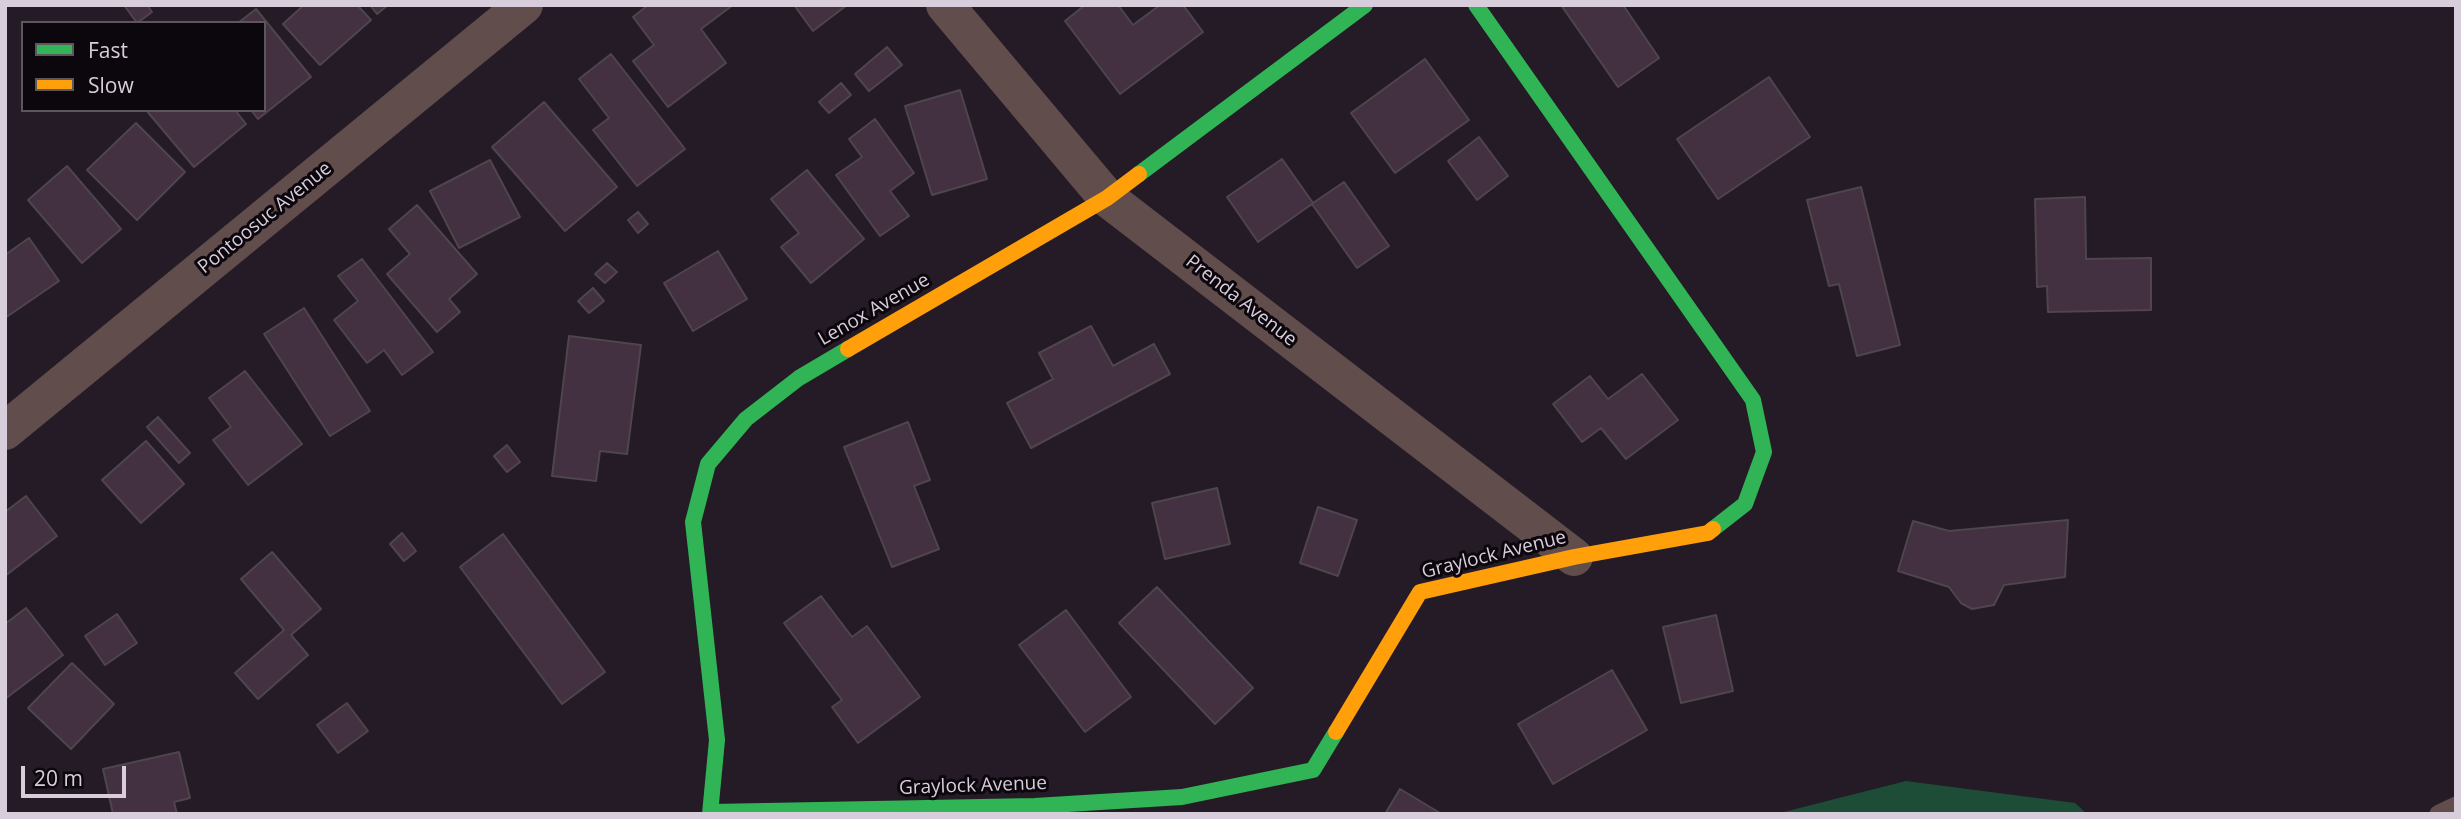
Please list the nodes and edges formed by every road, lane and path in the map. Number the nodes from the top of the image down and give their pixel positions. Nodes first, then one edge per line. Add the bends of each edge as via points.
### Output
1 (524, 5) edge
2 (945, 5) edge
3 (1365, 5) edge
4 (1476, 5) edge
5 (1107, 198) junction
6 (5, 431) edge
7 (1574, 557) junction
8 (2456, 806) edge
9 (710, 813) edge
10 (2439, 814) edge

1 - 6 street, Pontoosuc Avenue
2 - 5 street, Prenda Avenue
3 - 5 street, Lenox Avenue
4 - 7 street, Graylock Avenue via 1753,400 1764,452 1745,503 1708,533
5 - 7 street, Prenda Avenue
5 - 9 street, Lenox Avenue via 799,378 746,419 708,464 693,522 717,740
7 - 9 street, Graylock Avenue via 1420,592 1313,770 1182,797 1035,806
8 - 10 lane

